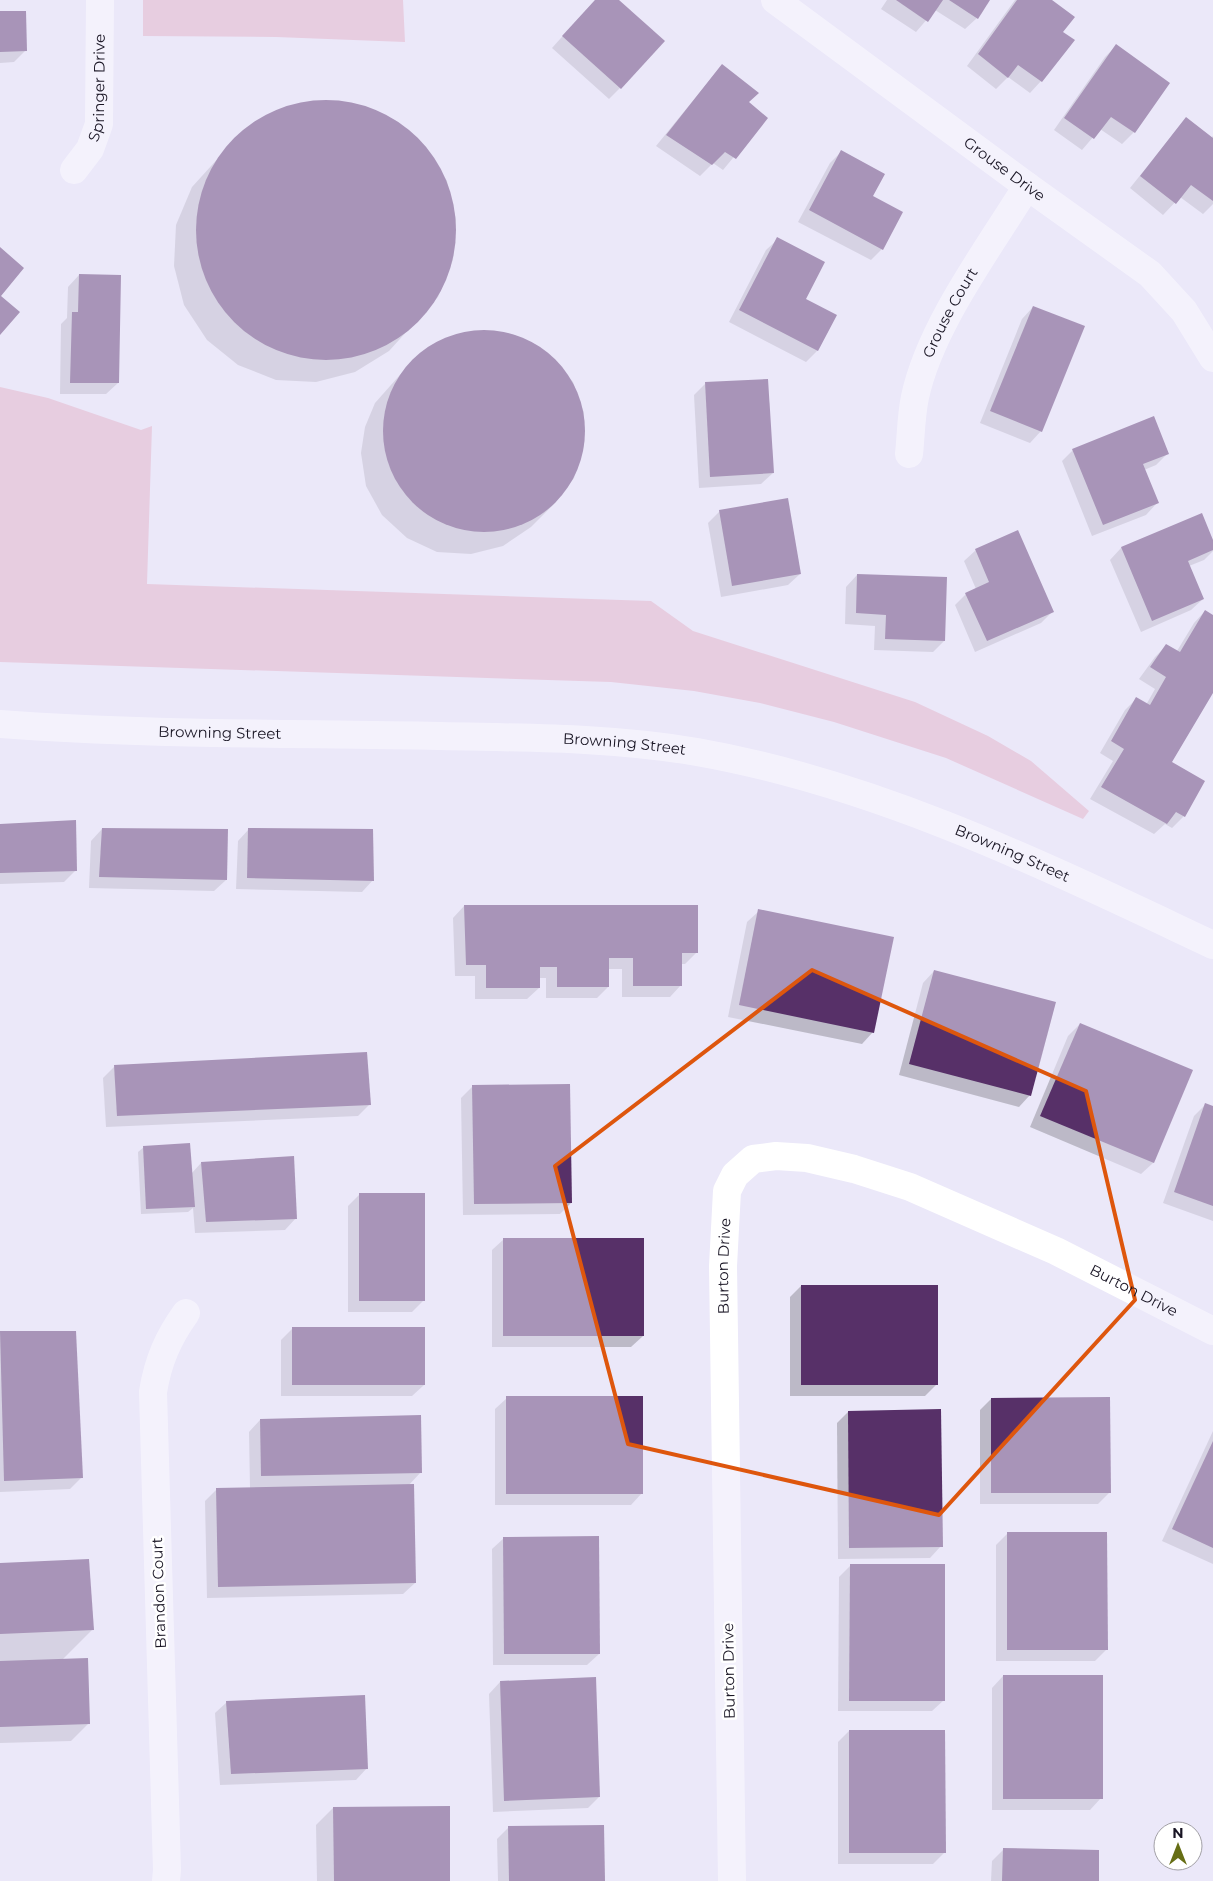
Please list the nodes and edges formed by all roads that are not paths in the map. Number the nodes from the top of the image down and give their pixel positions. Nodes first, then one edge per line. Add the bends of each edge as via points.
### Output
1 (100, 0) edge
2 (775, 0) edge
3 (74, 170) dead end
4 (1027, 186) junction
5 (1213, 358) edge
6 (909, 454) dead end
7 (0, 724) edge
8 (1212, 941) edge
9 (186, 1313) dead end
10 (1213, 1332) edge
11 (166, 1881) edge
12 (732, 1881) edge

1 - 3 street, Springer Drive via 100,124 90,149
2 - 4 street, Grouse Drive
4 - 5 street, Grouse Drive via 1150,274 1184,311
4 - 6 street, Grouse Court via 934,344 915,398
7 - 8 street, Browning Street via 145,732 603,740 698,752 782,771 882,800
9 - 11 street, Brandon Court via 166,1344 153,1392
10 - 12 street, Burton Drive via 1056,1251 910,1187 807,1158 776,1156 752,1159 735,1175 727,1191 723,1266

